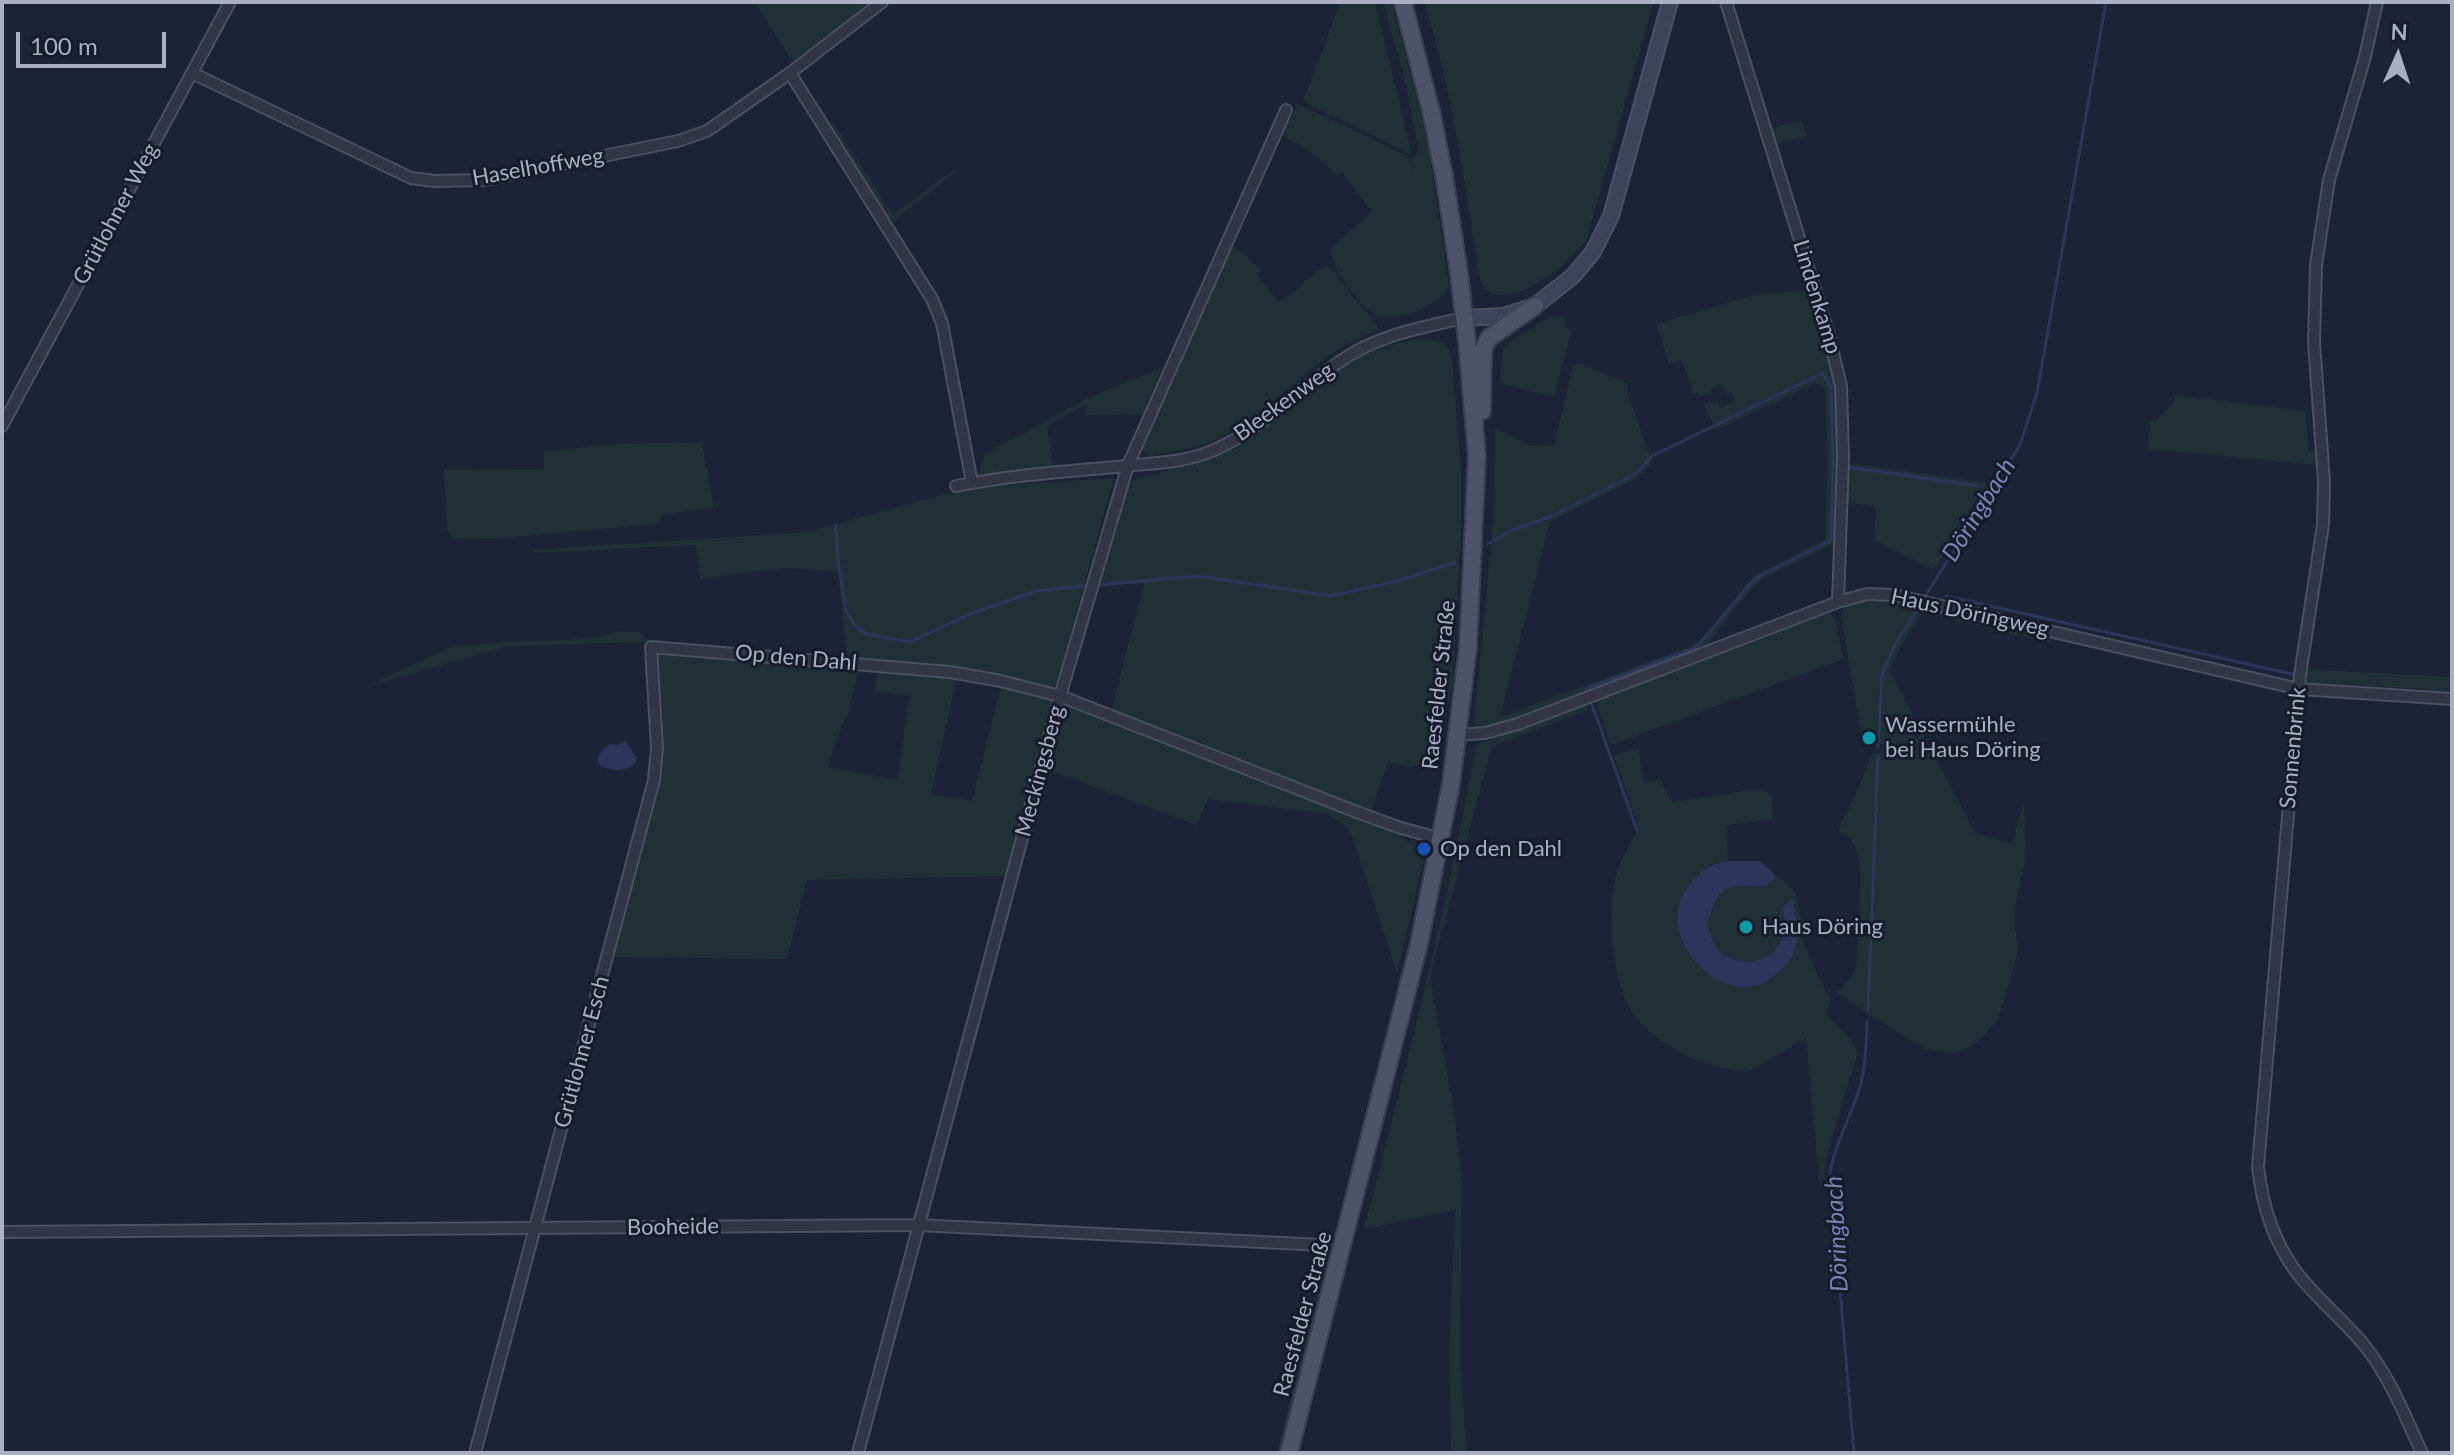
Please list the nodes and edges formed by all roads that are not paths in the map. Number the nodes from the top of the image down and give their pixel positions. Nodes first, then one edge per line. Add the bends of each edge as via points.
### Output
1 (230, 2) edge
2 (882, 2) edge
3 (1403, 2) edge
4 (1670, 2) edge
5 (1726, 2) edge
6 (2377, 2) edge
7 (192, 73) junction
8 (790, 73) junction
9 (1286, 110) dead end
10 (1535, 306) junction
11 (1464, 318) junction
12 (2, 426) edge
13 (1477, 456) junction
14 (1128, 465) junction
15 (972, 483) junction
16 (956, 486) dead end
17 (1838, 602) junction
18 (651, 647) joint
19 (2299, 689) junction
20 (1060, 696) junction
21 (2452, 699) edge
22 (1458, 735) junction
23 (1441, 839) junction
24 (917, 1225) junction
25 (535, 1229) junction
26 (2, 1232) edge
27 (1343, 1246) junction
28 (475, 1453) edge
29 (858, 1453) edge
30 (1289, 1453) edge
31 (2422, 1453) edge

1 - 7 street, Grütlohner Weg
2 - 8 street, Haselhoffweg
3 - 11 main road, Raesfelder Straße via 1435,128
4 - 10 main road via 1603,235 1573,276
5 - 17 street, Lindenkamp via 1840,378
6 - 19 street, Sonnenbrink via 2329,180 2316,265 2314,342 2323,525
7 - 8 street, Haselhoffweg via 411,178 435,181 485,180 678,141 707,131
7 - 12 street, Grütlohner Weg
8 - 15 street via 932,299 942,323
9 - 14 street, Meckingsberg
10 - 11 main road via 1503,316
10 - 13 main road via 1489,338 1483,350
11 - 13 main road, Raesfelder Straße
11 - 14 street, Bleekenweg via 1367,345 1218,448 1182,460
13 - 22 main road, Raesfelder Straße
14 - 15 street, Bleekenweg
14 - 20 street, Meckingsberg
15 - 16 street, Bleekenweg
17 - 19 street, Haus Döringweg via 1867,594 1915,600
17 - 22 street, Haus Döringweg via 1518,724
18 - 20 street, Op den Dahl via 974,675
18 - 25 street, Grütlohner Esch via 654,780
19 - 21 street, Haus Döringweg
19 - 31 street, Sonnenbrink via 2262,1111 2261,1191 2281,1250 2380,1367
20 - 23 street, Op den Dahl via 1362,814
20 - 24 street, Meckingsberg
22 - 23 main road, Raesfelder Straße
23 - 27 main road, Raesfelder Straße
24 - 25 street, Booheide
24 - 27 street, Booheide
24 - 29 street, Meckingsberg
25 - 26 street, Booheide
25 - 28 street, Grütlohner Esch
27 - 30 main road, Raesfelder Straße

